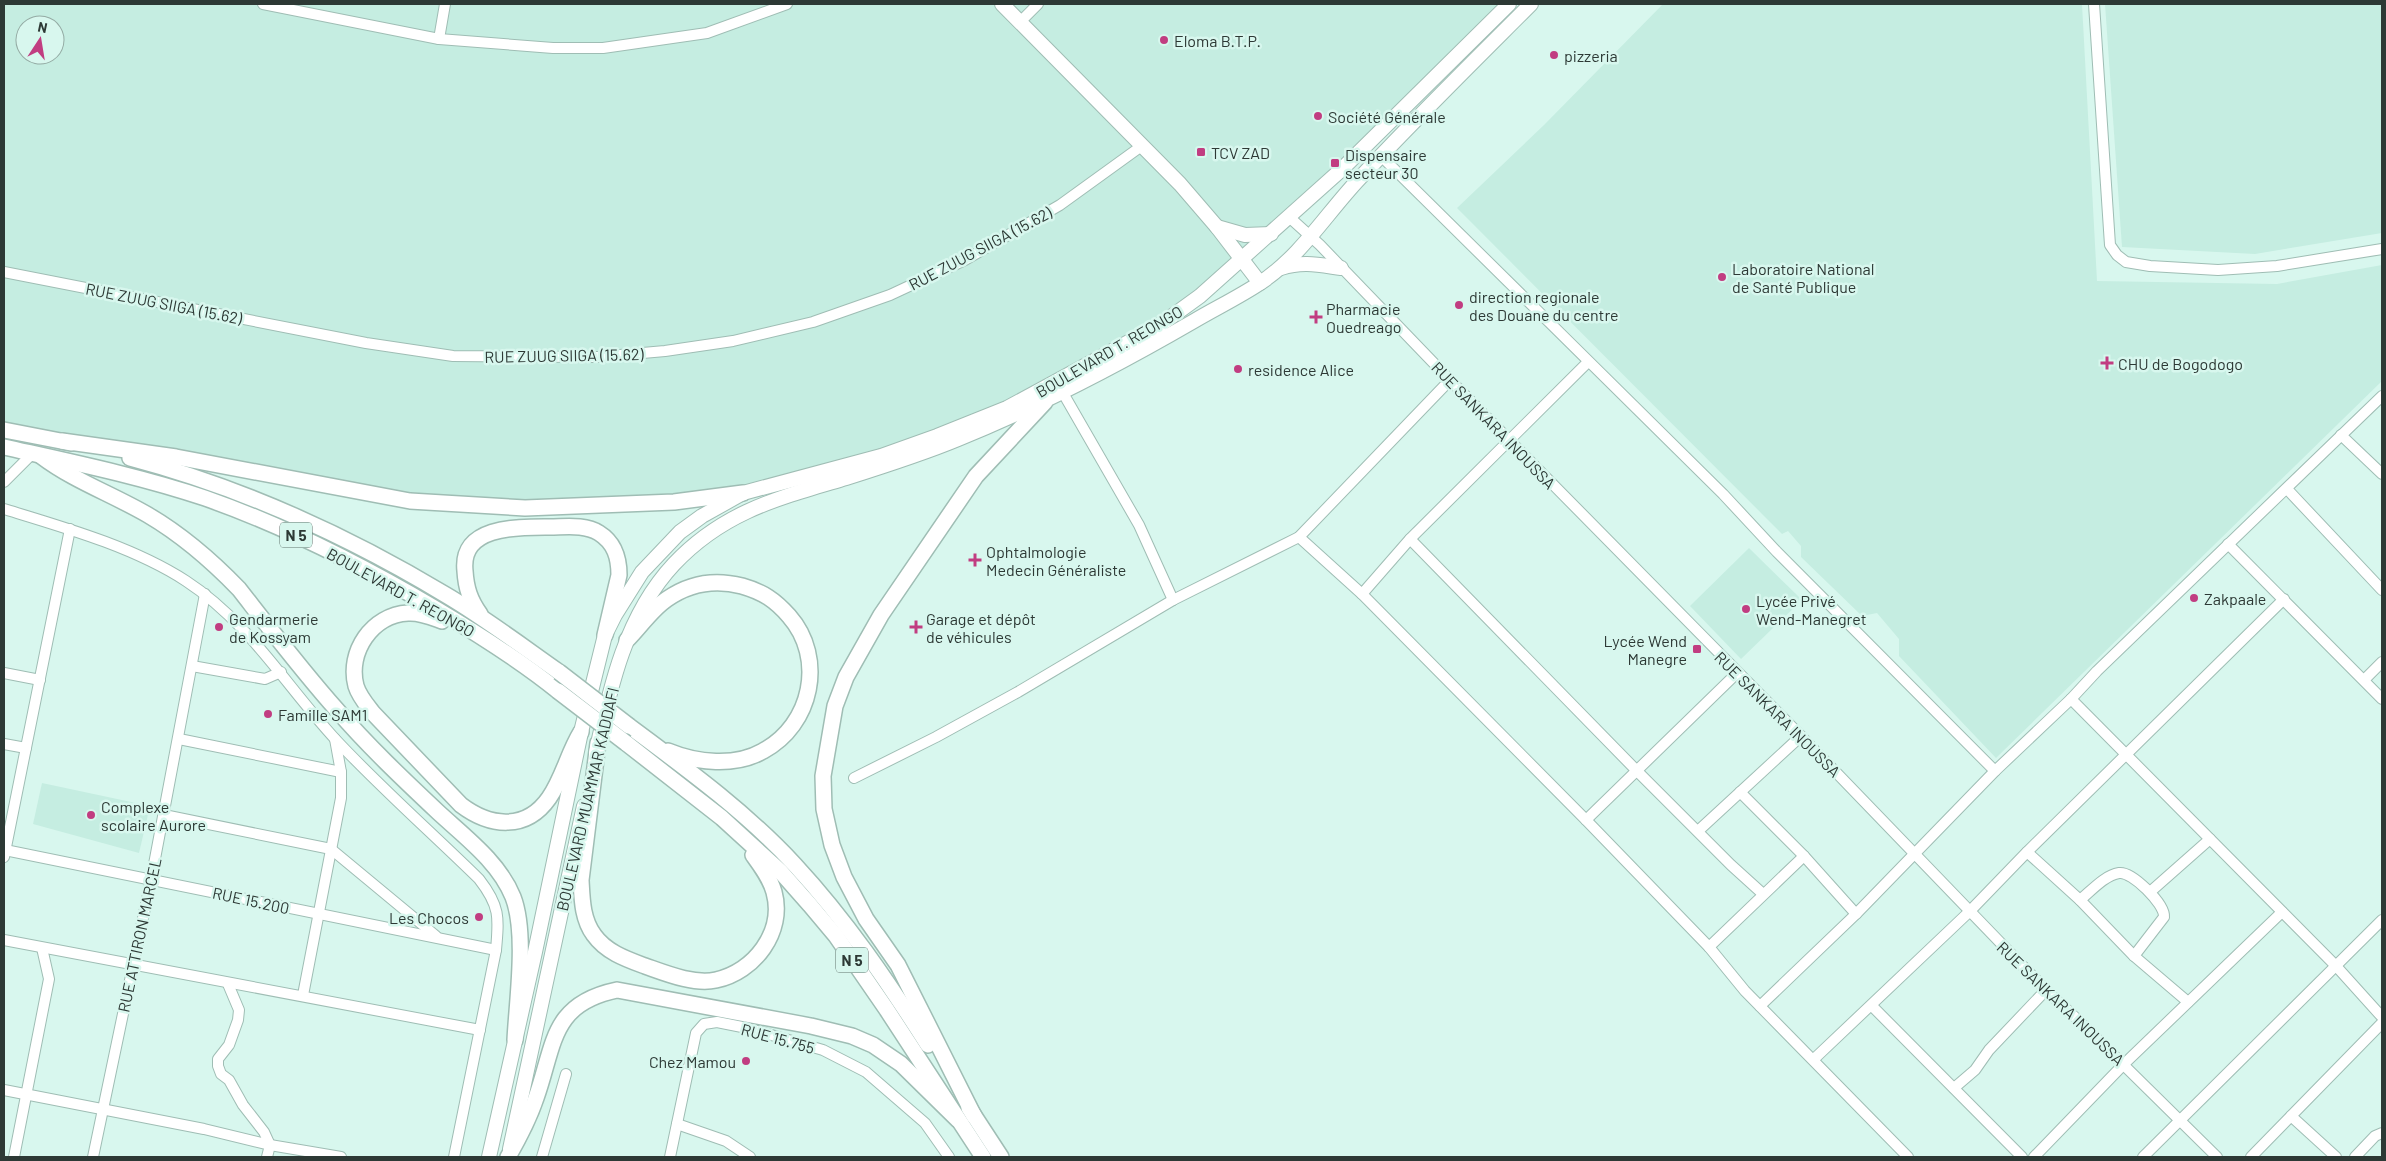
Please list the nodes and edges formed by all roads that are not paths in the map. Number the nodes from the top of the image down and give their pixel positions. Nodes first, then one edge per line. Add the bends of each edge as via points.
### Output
1 (263, 4) edge
2 (445, 4) edge
3 (787, 4) edge
4 (1002, 4) edge
5 (1038, 4) edge
6 (1509, 4) edge
7 (1531, 4) edge
8 (2094, 4) edge
9 (1020, 22) junction
10 (438, 39) junction
11 (1143, 145) junction
12 (1382, 156) junction
13 (1288, 216) junction
14 (1216, 227) junction
15 (1271, 234) junction
16 (1312, 237) junction
17 (2382, 249) edge
18 (1240, 260) junction
19 (1280, 268) junction
20 (1341, 268) junction
21 (4, 272) edge
22 (1260, 284) junction
23 (1588, 362) junction
24 (1450, 380) junction
25 (1064, 393) junction
26 (2382, 396) edge
27 (1045, 402) junction
28 (4, 430) edge
29 (2341, 435) junction
30 (62, 440) junction
31 (1508, 440) junction
32 (4, 447) edge
33 (37, 455) junction
34 (2382, 474) edge
35 (4, 482) edge
36 (2287, 489) junction
37 (743, 493) junction
38 (766, 502) joint
39 (4, 510) edge
40 (702, 516) joint
41 (70, 529) junction
42 (1299, 537) junction
43 (1410, 539) junction
44 (2228, 544) junction
45 (2382, 590) edge
46 (205, 594) junction
47 (1362, 594) junction
48 (2284, 599) junction
49 (1173, 600) junction
50 (484, 619) junction
51 (605, 635) junction
52 (480, 636) junction
53 (627, 640) junction
54 (2382, 662) edge
55 (192, 666) junction
56 (280, 672) junction
57 (4, 673) edge
58 (1737, 674) junction
59 (40, 680) junction
60 (2364, 680) junction
61 (2071, 699) junction
62 (2382, 699) edge
63 (581, 732) junction
64 (1801, 736) junction
65 (179, 738) junction
66 (335, 739) junction
67 (598, 743) junction
68 (4, 744) edge
69 (656, 746) junction
70 (26, 748) junction
71 (2126, 753) junction
72 (1994, 771) junction
73 (342, 772) junction
74 (1637, 772) junction
75 (854, 778) dead end
76 (1740, 792) junction
77 (164, 815) junction
78 (722, 818) junction
79 (1586, 820) junction
80 (1698, 831) junction
81 (2210, 839) junction
82 (331, 849) junction
83 (2027, 852) junction
84 (4, 854) edge
85 (1916, 854) junction
86 (1804, 856) junction
87 (151, 880) junction
88 (2150, 892) junction
89 (1763, 894) junction
90 (2080, 900) junction
91 (1969, 912) junction
92 (2282, 912) junction
93 (317, 914) junction
94 (1856, 914) junction
95 (2382, 920) edge
96 (437, 936) junction
97 (4, 940) edge
98 (1709, 947) junction
99 (42, 948) junction
100 (496, 950) junction
101 (2134, 956) junction
102 (132, 964) junction
103 (2336, 966) junction
104 (228, 984) junction
105 (2046, 990) junction
106 (303, 995) junction
107 (2188, 1002) junction
108 (1760, 1006) junction
109 (1872, 1006) junction
110 (2382, 1017) edge
111 (2382, 1023) edge
112 (480, 1030) junction
113 (515, 1040) junction
114 (1814, 1059) junction
115 (2123, 1064) junction
116 (566, 1074) dead end
117 (1954, 1088) junction
118 (4, 1090) edge
119 (26, 1096) junction
120 (103, 1110) junction
121 (974, 1116) junction
122 (2291, 1116) junction
123 (958, 1120) junction
124 (2180, 1121) junction
125 (677, 1124) junction
126 (2382, 1133) edge
127 (270, 1145) junction
128 (14, 1157) edge
129 (93, 1157) edge
130 (267, 1157) edge
131 (341, 1157) edge
132 (454, 1157) edge
133 (489, 1157) edge
134 (508, 1157) edge
135 (542, 1157) edge
136 (670, 1157) edge
137 (750, 1157) edge
138 (949, 1157) edge
139 (983, 1157) edge
140 (1001, 1157) edge
141 (1908, 1157) edge
142 (2022, 1157) edge
143 (2034, 1157) edge
144 (2143, 1157) edge
145 (2217, 1157) edge
146 (2251, 1157) edge
147 (2336, 1157) edge
148 (2355, 1157) edge

1 - 10 street
2 - 10 street
3 - 10 street via 707,33 603,48 553,48
4 - 9 main road
5 - 9 street
6 - 13 main road, BOULEVARD T. REONGO via 1342,169
7 - 12 main road, BOULEVARD T. REONGO
8 - 17 street via 2110,245 2116,254 2126,262 2150,266 2218,270 2277,266
9 - 11 main road
11 - 14 main road
11 - 21 street, RUE ZUUG SIIGA (15.62) via 1060,205 965,260 890,295 812,322 733,341 665,352 598,357 454,356 366,343
12 - 16 main road, BOULEVARD T. REONGO
12 - 23 street
13 - 15 main road, BOULEVARD T. REONGO
13 - 16 street, RUE SANKARA INOUSSA
14 - 15 main road via 1245,235
14 - 18 main road
15 - 18 main road, BOULEVARD T. REONGO
16 - 19 main road, BOULEVARD T. REONGO
16 - 20 street, RUE SANKARA INOUSSA
18 - 22 main road
18 - 37 main road, BOULEVARD T. REONGO via 1200,296 1160,325 1007,408 881,456
19 - 20 main road via 1297,263
19 - 22 main road, BOULEVARD T. REONGO
20 - 24 street, RUE SANKARA INOUSSA
22 - 25 main road, BOULEVARD T. REONGO
23 - 31 street
23 - 72 street via 1723,494
24 - 31 street, RUE SANKARA INOUSSA
24 - 42 street
25 - 27 main road, BOULEVARD T. REONGO
25 - 49 street via 1139,525
26 - 29 street
27 - 38 main road, BOULEVARD T. REONGO via 880,468
27 - 121 highway via 976,476 881,615 846,677 835,706 823,776 824,809 844,877 866,919 898,965
28 - 30 highway, N 5
29 - 34 street
29 - 36 street
30 - 37 highway via 176,456 410,501 525,508 674,502
30 - 50 highway, N 5 via 173,470 234,491 361,549
31 - 43 street
31 - 58 street, RUE SANKARA INOUSSA
32 - 33 highway, BOULEVARD T. REONGO / N 5
33 - 35 street
33 - 52 highway, BOULEVARD T. REONGO / N 5 via 175,489 239,511 353,564
33 - 113 highway via 82,483 166,526 211,561 239,590 337,710 492,863 513,897 518,917 520,959
36 - 44 street
36 - 45 street
37 - 40 main road, BOULEVARD T. REONGO
38 - 53 main road, BOULEVARD MUAMMAR KADDAFI via 728,521 674,564 655,587
39 - 41 street
40 - 51 main road, BOULEVARD MUAMMAR KADDAFI via 680,532 642,572
41 - 46 street via 168,570
41 - 59 street
42 - 47 street
42 - 49 street
43 - 47 street
43 - 74 street
44 - 48 street
44 - 61 street
46 - 55 street, RUE ATTIRON MARCEL
46 - 56 street via 249,633
47 - 79 street
48 - 60 street
48 - 71 street
49 - 75 street via 1018,692
50 - 51 highway via 469,596 466,584 464,567 470,546 485,534 502,529 579,527 599,533 610,542 618,557 619,575
50 - 69 highway, N 5, bridge
51 - 63 main road, BOULEVARD MUAMMAR KADDAFI
52 - 63 highway via 425,615 403,614 387,619 370,632 356,653 354,663 356,687 362,699 461,805 474,815 494,822 516,821 533,814 549,798
52 - 78 highway, BOULEVARD T. REONGO / N 5, bridge
53 - 67 main road, BOULEVARD MUAMMAR KADDAFI
53 - 69 highway via 665,600 698,584 728,582 755,590 778,603 804,636 809,651 811,682 802,711 788,734 763,752 732,761 705,761
54 - 60 street
55 - 56 street via 265,679
55 - 65 street, RUE ATTIRON MARCEL
56 - 66 street
57 - 59 street
58 - 64 street, RUE SANKARA INOUSSA
58 - 74 street
59 - 70 street
60 - 62 street
61 - 71 street
61 - 72 street
63 - 113 main road, BOULEVARD MUAMMAR KADDAFI
64 - 76 street
64 - 85 street, RUE SANKARA INOUSSA
65 - 73 street
65 - 77 street, RUE ATTIRON MARCEL
66 - 73 street
66 - 100 street via 479,879 493,898 499,923
67 - 78 highway via 581,880 586,921 603,946 659,971 694,980 714,981 742,969 762,951 772,935 776,912 774,892 745,842
67 - 134 main road, BOULEVARD MUAMMAR KADDAFI
68 - 70 street
69 - 121 highway, N 5 via 722,796 801,871 873,961
70 - 84 street
71 - 81 street
71 - 83 street
72 - 85 street
73 - 82 street via 341,798
74 - 79 street
74 - 80 street
76 - 80 street
76 - 86 street
77 - 82 street
77 - 87 street, RUE ATTIRON MARCEL
78 - 123 highway, N 5 via 780,871 836,936
79 - 98 street
80 - 89 street
81 - 88 street
81 - 92 street
82 - 93 street
82 - 96 street
83 - 90 street
83 - 91 street
84 - 87 street, RUE 15.200
85 - 91 street, RUE SANKARA INOUSSA
85 - 94 street
86 - 89 street
86 - 94 street
87 - 93 street, RUE 15.200
87 - 102 street, RUE ATTIRON MARCEL
88 - 90 street via 2129,874 2120,872
88 - 101 street via 2163,910 2164,917
89 - 98 street
90 - 101 street
91 - 105 street, RUE SANKARA INOUSSA
91 - 109 street
92 - 103 street
92 - 107 street
93 - 96 street, RUE 15.200
93 - 106 street
94 - 108 street
95 - 103 street
96 - 100 street, RUE 15.200
97 - 99 street
98 - 108 street
99 - 102 street
99 - 119 street via 49,979
100 - 112 street
101 - 107 street
102 - 104 street
102 - 120 street, RUE ATTIRON MARCEL
103 - 110 street
103 - 124 street
104 - 106 street
104 - 127 street via 239,1010 238,1020 229,1045 218,1059 218,1066
105 - 115 street, RUE SANKARA INOUSSA
105 - 117 street via 1989,1050 1975,1070
106 - 112 street
107 - 115 street
108 - 114 street
109 - 114 street
109 - 117 street
111 - 122 street
112 - 132 street
113 - 133 main road, BOULEVARD MUAMMAR KADDAFI
114 - 141 street
115 - 124 street, RUE SANKARA INOUSSA
115 - 143 street
116 - 135 street
117 - 142 street
118 - 119 street
119 - 120 street
119 - 128 street
120 - 127 street
120 - 129 street, RUE ATTIRON MARCEL
121 - 140 highway, N 5
122 - 146 street
122 - 147 street
123 - 134 highway via 901,1064 873,1045 852,1036 617,990 587,999 561,1023 536,1098
123 - 139 highway, N 5
124 - 144 street
124 - 145 street, RUE SANKARA INOUSSA
125 - 136 street, RUE 15.755
125 - 137 street via 726,1141
125 - 138 street, RUE 15.755 via 696,1033 704,1024 717,1022 824,1050 866,1072 925,1123
126 - 148 street
127 - 130 street
127 - 131 street

